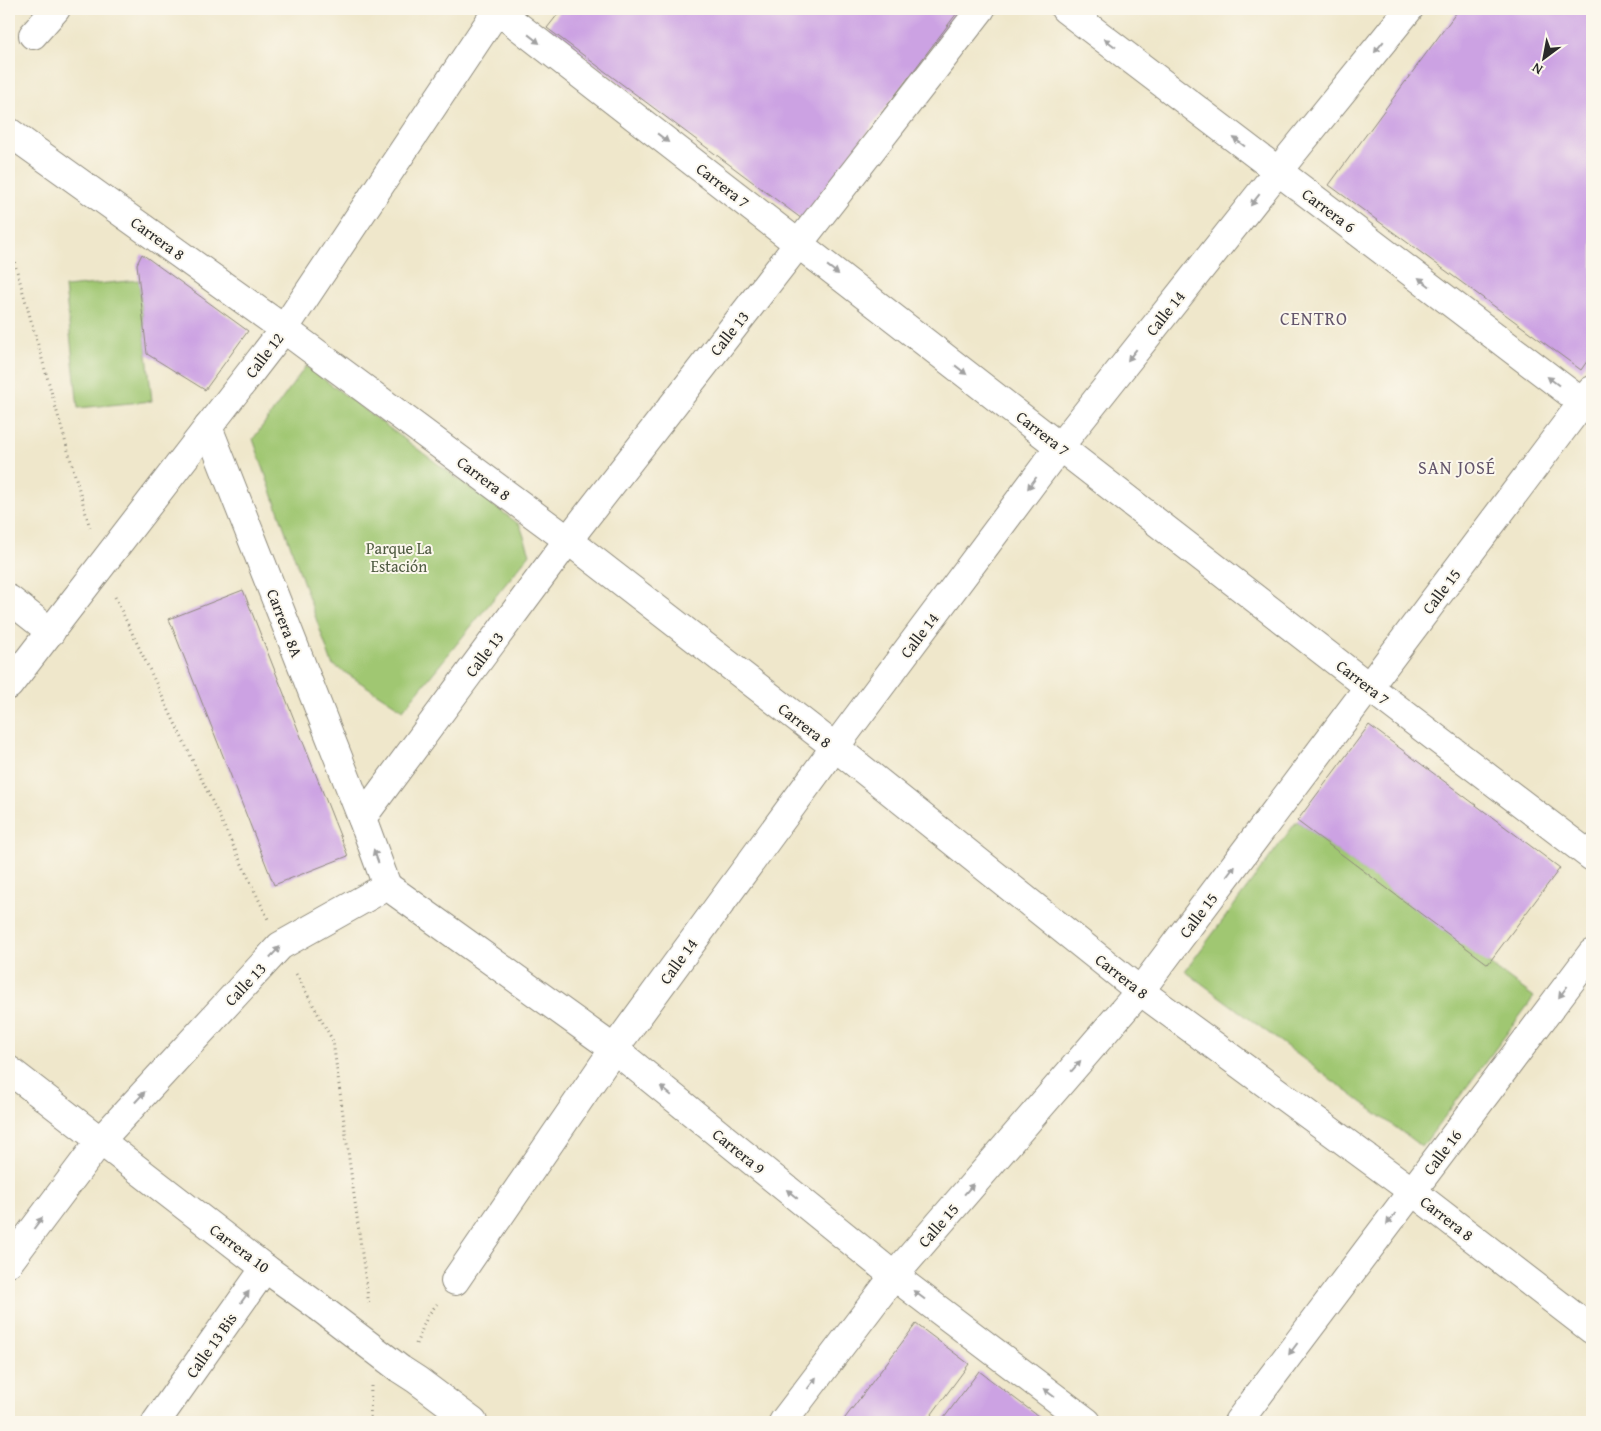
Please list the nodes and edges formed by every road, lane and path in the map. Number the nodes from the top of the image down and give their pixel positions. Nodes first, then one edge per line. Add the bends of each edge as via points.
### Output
1 (56, 9) edge
2 (497, 9) edge
3 (981, 9) edge
4 (1066, 9) edge
5 (1409, 9) edge
6 (33, 35) dead end
7 (9, 132) edge
8 (1278, 171) junction
9 (9, 243) edge
10 (799, 244) junction
11 (284, 329) junction
12 (1589, 401) edge
13 (208, 427) junction
14 (1060, 446) junction
15 (568, 540) junction
16 (101, 567) junction
17 (9, 599) edge
18 (51, 632) junction
19 (9, 685) edge
20 (1369, 687) junction
21 (834, 747) junction
22 (362, 818) junction
23 (1592, 857) edge
24 (386, 886) junction
25 (280, 946) junction
26 (1592, 953) edge
27 (1140, 991) junction
28 (614, 1049) junction
29 (9, 1070) edge
30 (100, 1141) junction
31 (1412, 1191) junction
32 (9, 1262) edge
33 (265, 1268) junction
34 (894, 1276) junction
35 (455, 1281) joint
36 (369, 1306) dead end
37 (1592, 1330) edge
38 (409, 1374) junction
39 (371, 1384) dead end
40 (156, 1422) edge
41 (370, 1422) edge
42 (473, 1422) edge
43 (783, 1422) edge
44 (1088, 1422) edge
45 (1238, 1422) edge

1 - 6 street
2 -> 10 street, Carrera 7
2 - 11 street, Calle 12
3 - 10 street, Calle 13
8 -> 4 street, Carrera 6
5 -> 8 street, Calle 14
7 - 11 street, Carrera 8
12 -> 8 street, Carrera 6
8 -> 14 street, Calle 14
9 - 16 path
10 -> 14 street, Carrera 7
10 - 15 street, Calle 13
11 - 13 street, Calle 12
11 - 15 street, Carrera 8
12 - 20 street, Calle 15
13 - 16 street, Calle 12
13 - 22 street, Carrera 8A
14 - 20 street, Carrera 7
14 -> 21 street, Calle 14
15 - 21 street, Carrera 8
15 - 22 street, Calle 13
16 - 18 street, Calle 12
16 - 25 path
17 - 18 street
18 - 19 street, Calle 12
20 - 23 street, Carrera 7
27 -> 20 street, Calle 15
21 - 27 street, Carrera 8
21 - 28 street, Calle 14
24 -> 22 street
24 - 25 street, Calle 13
24 - 28 street, Carrera 9
30 -> 25 street, Calle 13
25 - 36 path via 334,1041
26 -> 31 street, Calle 16
27 - 31 street, Carrera 8
34 -> 27 street, Calle 15
34 -> 28 street, Carrera 9
28 - 35 street, Calle 14
29 - 30 street, Carrera 10
32 -> 30 street, Calle 13
30 - 33 street, Carrera 10
31 - 37 street, Carrera 8
31 -> 45 street, Calle 16
33 - 38 street, Carrera 10, bridge
40 -> 33 street, Calle 13 Bis
43 -> 34 street, Calle 15
44 -> 34 street, Carrera 9
35 - 38 path via 428,1315 416,1343
38 - 42 street, Carrera 10
39 - 41 path

